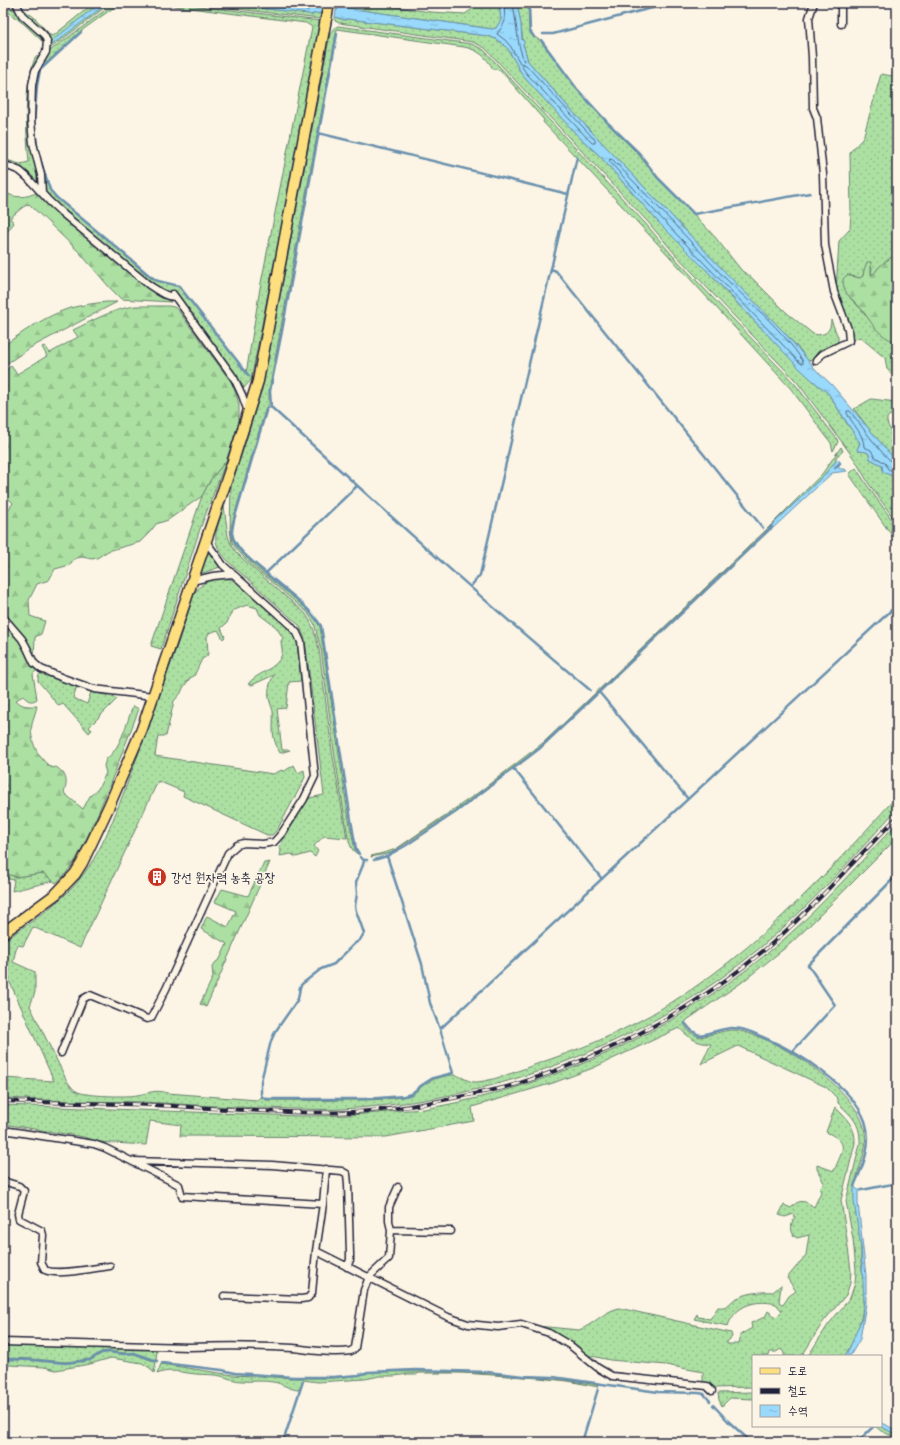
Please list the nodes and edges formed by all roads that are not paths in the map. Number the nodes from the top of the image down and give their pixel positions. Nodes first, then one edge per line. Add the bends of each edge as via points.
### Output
1 (16, 3) edge
2 (814, 3) edge
3 (841, 3) edge
4 (328, 9) edge
5 (841, 24) dead end
6 (3, 164) edge
7 (42, 193) junction
8 (816, 361) dead end
9 (248, 413) junction
10 (205, 540) junction
11 (233, 574) junction
12 (192, 581) junction
13 (3, 618) edge
14 (153, 696) junction
15 (3, 933) edge
16 (61, 1053) dead end
17 (3, 1130) edge
18 (130, 1161) junction
19 (326, 1169) junction
20 (3, 1181) edge
21 (398, 1187) dead end
22 (323, 1204) junction
23 (391, 1230) junction
24 (451, 1231) dead end
25 (316, 1251) junction
26 (110, 1266) dead end
27 (347, 1267) junction
28 (369, 1277) junction
29 (224, 1296) dead end
30 (3, 1342) edge
31 (712, 1391) dead end

1 - 7 street via 22,15 47,41 46,52 37,66 32,85 33,143 41,175
2 - 8 street via 809,18 813,108 817,118 823,174 825,245 834,292 848,329 849,341 822,354
3 - 5 street
4 - 9 main road via 258,381
6 - 7 street via 20,171
7 - 9 street via 62,213 149,285 170,297 174,295 234,378
9 - 10 main road
10 - 11 street
10 - 12 main road
11 - 12 street
11 - 16 street via 289,624 301,642 315,776 282,833 274,842 244,843 237,845 228,853 151,1018 147,1019 90,995 86,996
12 - 14 main road
13 - 14 street via 22,639 34,663 41,668 94,689
14 - 15 main road via 126,769 82,863 56,894
17 - 18 street via 94,1144
18 - 19 street
18 - 22 street via 179,1185 182,1196
19 - 22 street
19 - 27 street via 347,1174 350,1254
20 - 26 street via 19,1186 24,1191 19,1219 42,1231 41,1262 45,1270 59,1272
21 - 23 street via 390,1207
22 - 25 street
23 - 24 street
23 - 28 street via 389,1258
25 - 27 street
25 - 29 street via 312,1293 308,1298 301,1300
27 - 28 street
28 - 30 street via 364,1290 355,1348 351,1350
28 - 31 street via 448,1317 468,1324 498,1327 521,1324 549,1333 612,1376 707,1386

